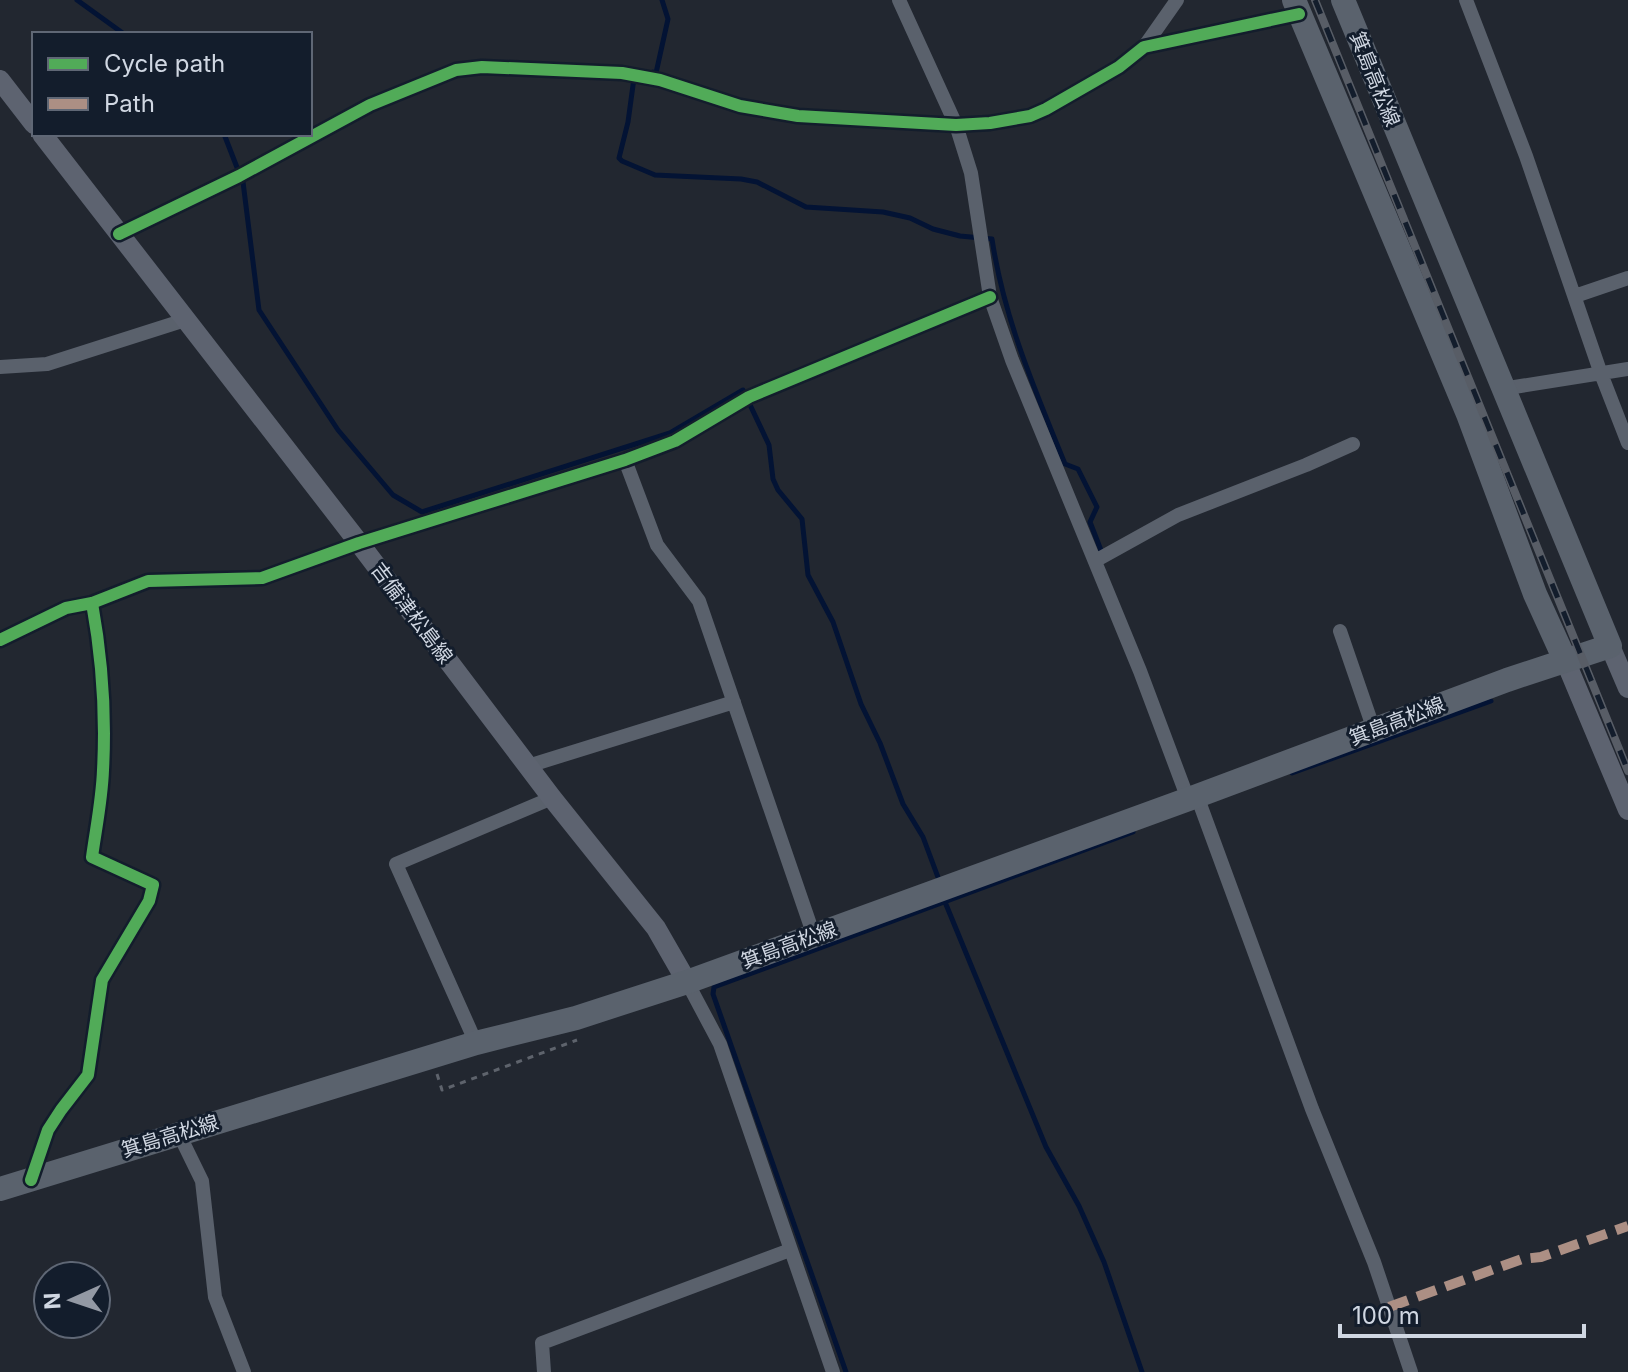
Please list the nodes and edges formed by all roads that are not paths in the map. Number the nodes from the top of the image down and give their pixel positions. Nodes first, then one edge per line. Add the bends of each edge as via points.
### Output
1 (899, 0) edge
2 (1177, 0) edge
3 (1343, 0) edge
4 (1466, 0) edge
5 (1297, 7) edge
6 (1144, 47) junction
7 (0, 80) edge
8 (32, 121) edge
9 (956, 125) junction
10 (44, 136) edge
11 (312, 136) edge
12 (312, 136) edge
13 (119, 234) junction
14 (1628, 278) edge
15 (1575, 296) junction
16 (990, 297) junction
17 (185, 320) junction
18 (0, 367) edge
19 (1628, 369) edge
20 (1600, 371) junction
21 (1502, 389) junction
22 (1628, 443) edge
23 (1353, 444) dead end
24 (625, 460) junction
25 (359, 543) junction
26 (1100, 558) junction
27 (92, 603) junction
28 (1340, 631) dead end
29 (0, 640) edge
30 (1619, 643) edge
31 (1565, 660) junction
32 (1628, 688) edge
33 (734, 702) junction
34 (1374, 730) junction
35 (528, 766) junction
36 (552, 798) junction
37 (1197, 803) junction
38 (1628, 810) edge
39 (814, 936) junction
40 (687, 982) junction
41 (476, 1043) junction
42 (179, 1134) junction
43 (31, 1180) junction
44 (0, 1189) edge
45 (790, 1250) junction
46 (244, 1372) edge
47 (544, 1372) edge
48 (833, 1372) edge
49 (1411, 1372) edge

1 - 9 street
2 - 6 street
3 - 21 main road, 箕島高松線
4 - 15 street
5 - 6 street
5 - 31 main road
6 - 9 street via 1119,67 1030,116
7 - 8 main road
9 - 11 street via 798,116 740,106 634,75 482,67 437,76
9 - 16 street via 971,173
10 - 13 main road, 吉備津松島線
12 - 13 street
13 - 17 main road, 吉備津松島線
14 - 15 street
15 - 20 street
16 - 24 street via 748,398 675,441
16 - 26 street via 1012,360
17 - 18 street via 47,364
17 - 25 main road, 吉備津松島線
19 - 20 street
20 - 21 street
20 - 22 street
21 - 30 main road, 箕島高松線
23 - 26 street via 1178,515
24 - 25 street
24 - 33 street via 657,545 699,601
25 - 27 street via 262,578 148,581
25 - 35 main road, 吉備津松島線
26 - 37 street
27 - 29 street via 66,608
27 - 43 street via 103,674 104,743 92,857 153,885 149,901 102,980 88,1075 48,1130
28 - 34 street
30 - 31 main road, 箕島高松線
30 - 32 main road
31 - 34 main road, 箕島高松線
31 - 38 main road
33 - 35 street
33 - 39 street
34 - 37 main road, 箕島高松線
35 - 36 main road, 吉備津松島線
36 - 40 main road, 吉備津松島線 via 656,928
36 - 41 street via 396,864
37 - 39 main road, 箕島高松線
37 - 49 street via 1374,1262
39 - 40 main road, 箕島高松線
40 - 41 main road, 箕島高松線
40 - 45 street via 720,1044
41 - 42 main road, 箕島高松線
42 - 43 main road, 箕島高松線
42 - 46 street via 202,1181 215,1297
43 - 44 main road, 箕島高松線
45 - 47 street via 542,1343
45 - 48 street

